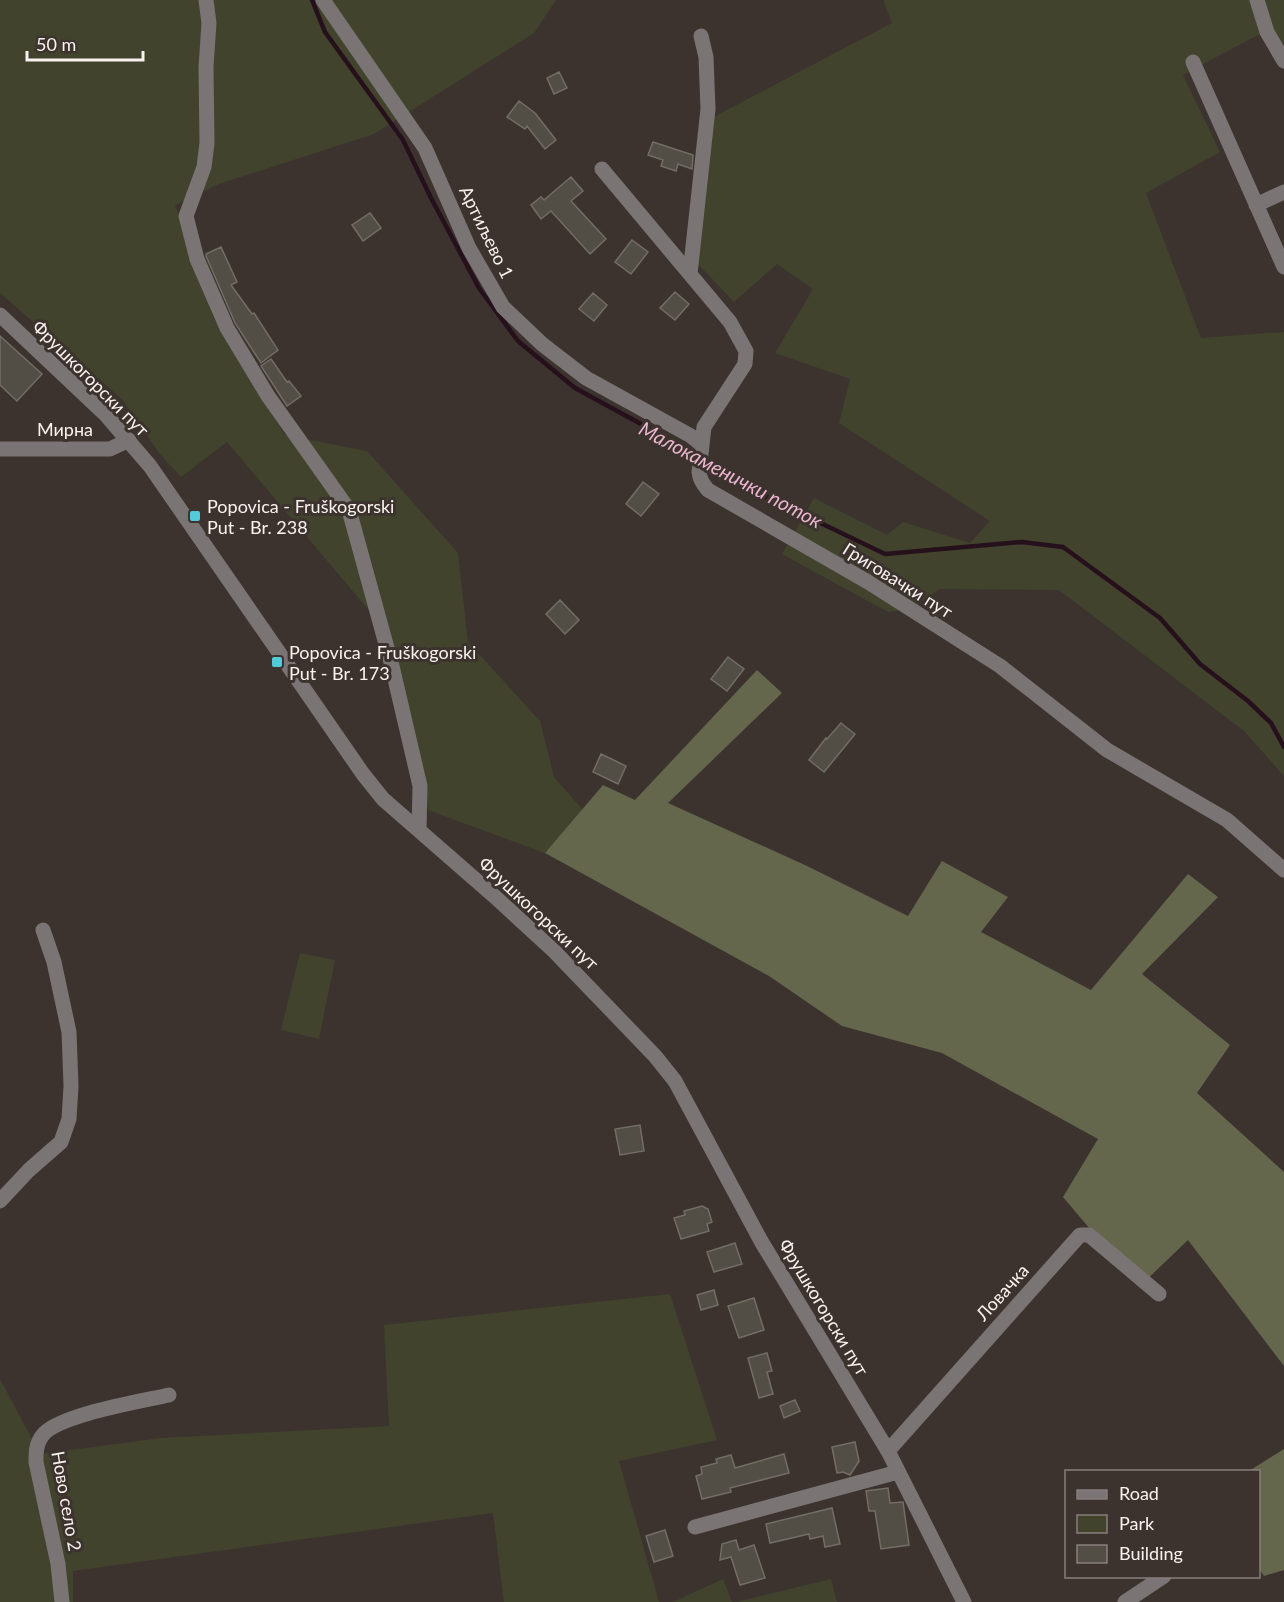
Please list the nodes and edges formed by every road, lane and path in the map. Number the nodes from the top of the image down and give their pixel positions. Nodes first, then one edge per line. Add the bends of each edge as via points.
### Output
1 (206, 0) edge
2 (323, 0) edge
3 (1257, 0) edge
4 (701, 36) dead end
5 (1193, 62) dead end
6 (1284, 62) edge
7 (602, 169) dead end
8 (1284, 192) edge
9 (1256, 205) junction
10 (1284, 267) edge
11 (690, 274) junction
12 (0, 315) edge
13 (129, 440) junction
14 (702, 445) junction
15 (0, 449) edge
16 (419, 829) junction
17 (1284, 870) edge
18 (43, 930) dead end
19 (0, 1202) edge
20 (1159, 1294) dead end
21 (169, 1395) dead end
22 (888, 1451) junction
23 (898, 1472) junction
24 (695, 1527) dead end
25 (1161, 1578) edge
26 (62, 1602) edge
27 (964, 1602) edge
28 (1125, 1602) edge

1 - 16 street via 207,143 204,167 186,216 197,259 227,328 268,396 349,510 420,786
2 - 14 street, Артиљево 1 via 424,148 469,248 503,307 586,378
3 - 6 street via 1267,32
4 - 11 street via 708,109
5 - 9 street
7 - 11 street, Григовачки пут
8 - 9 street
9 - 10 street
11 - 14 street, Григовачки пут via 730,322 746,351 745,364 704,427
12 - 13 street, Фрушкогорски пут
13 - 15 street, Мирна via 110,448
13 - 16 street, Фрушкогорски пут via 363,774 383,799
14 - 17 street, Григовачки пут via 699,472 708,490 868,582 1000,666 1107,750 1227,820
16 - 22 street, Фрушкогорски пут via 561,958 675,1081 767,1251
18 - 19 street via 69,1032 69,1119 61,1142
20 - 22 street, Ловачка via 1089,1235 1080,1235
21 - 26 street, Ново село 2 via 53,1426 36,1447
22 - 23 street, Фрушкогорски пут
23 - 24 street
23 - 27 street, Фрушкогорски пут
25 - 28 street

